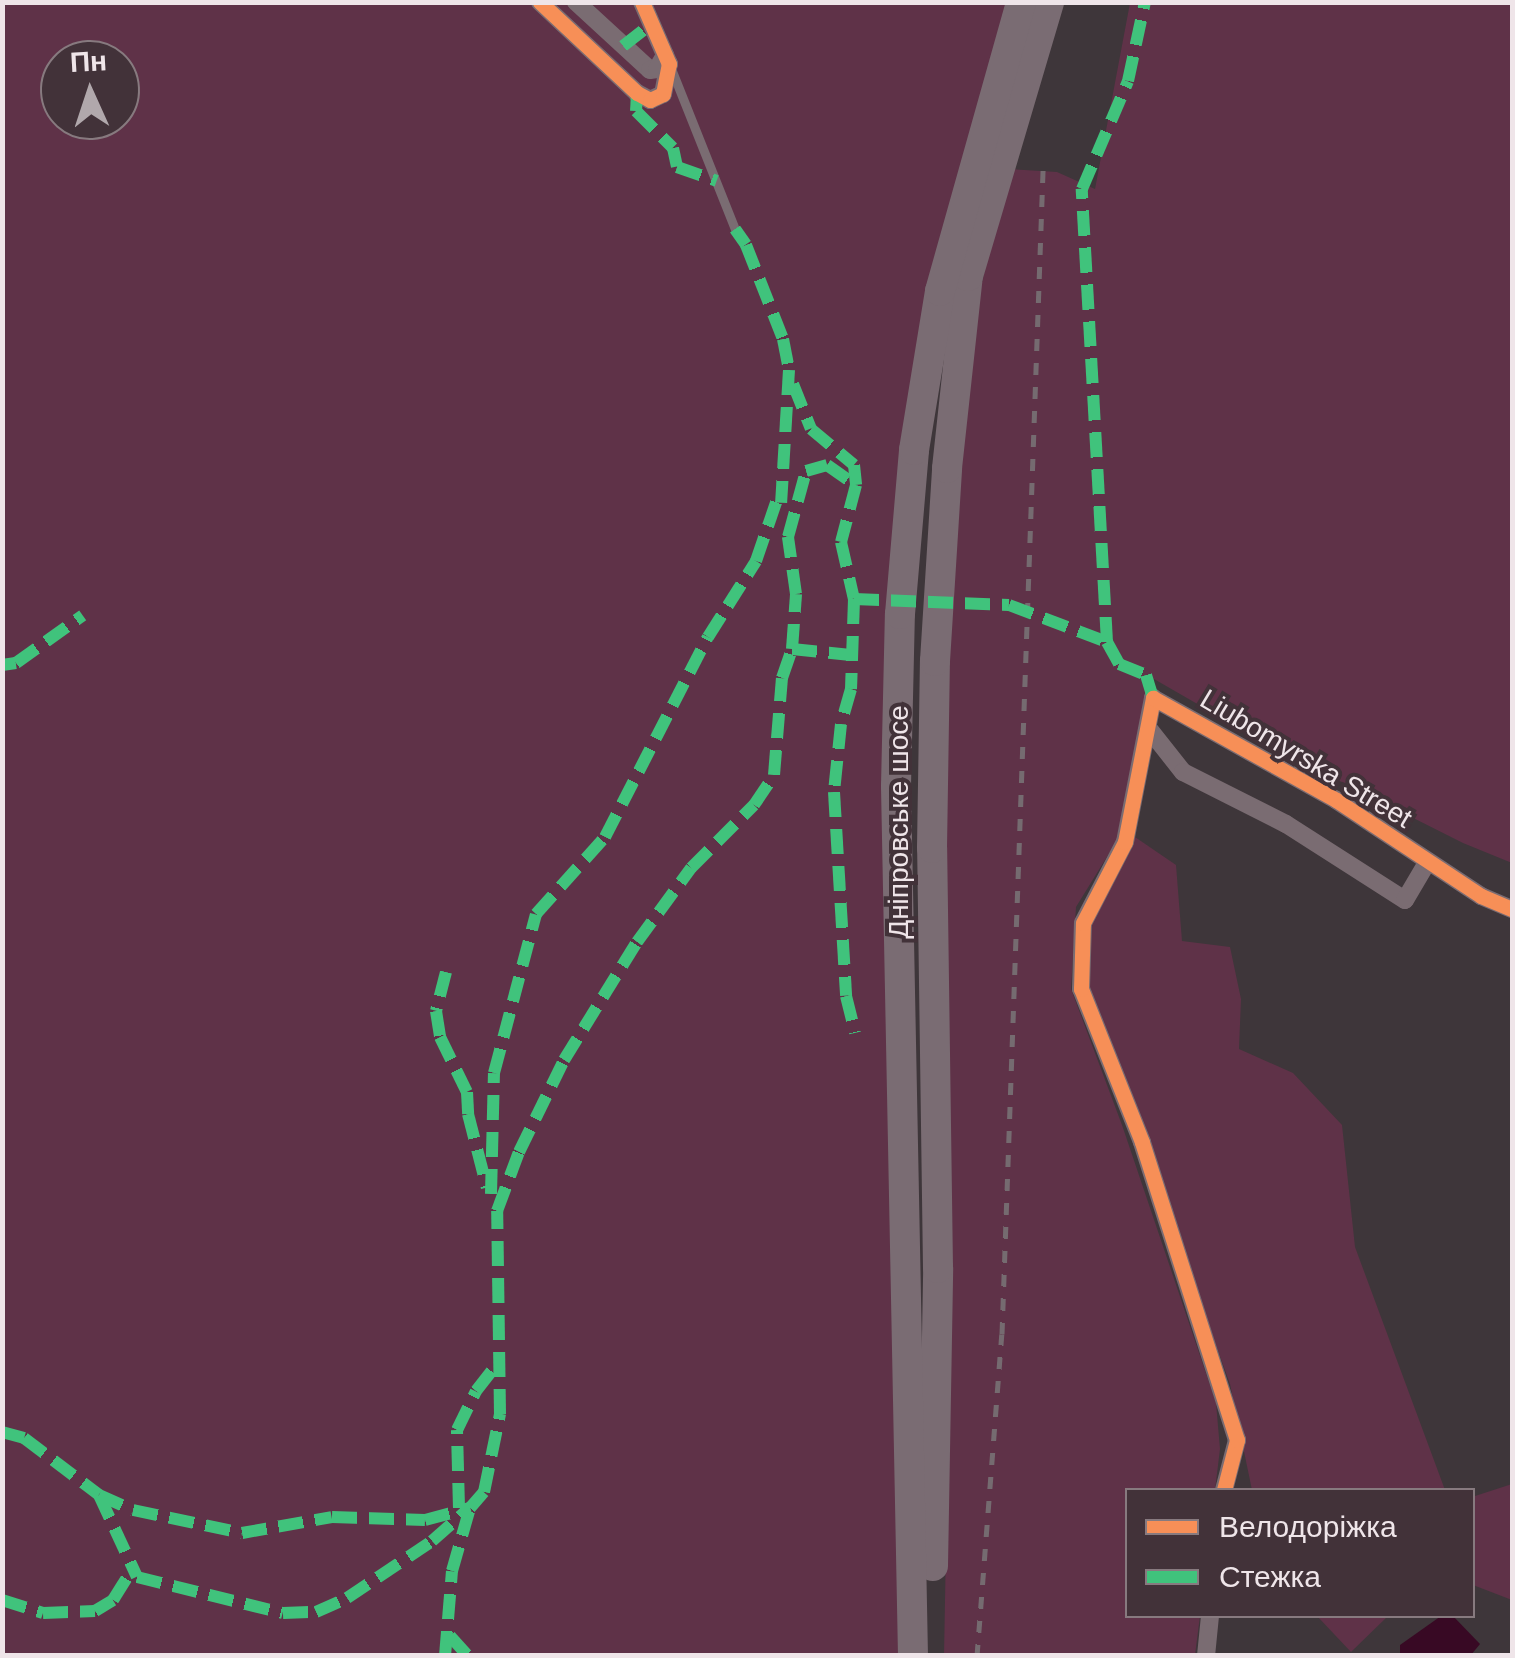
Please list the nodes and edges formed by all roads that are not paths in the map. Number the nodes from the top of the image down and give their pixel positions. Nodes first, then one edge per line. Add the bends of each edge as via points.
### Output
1 (540, 2) edge
2 (576, 2) edge
3 (642, 2) edge
4 (1021, 2) edge
5 (1048, 2) edge
6 (667, 60) junction
7 (735, 229) dead end
8 (1150, 729) junction
9 (1428, 861) junction
10 (1512, 908) edge
11 (1224, 1488) edge
12 (1210, 1618) edge
13 (1207, 1654) edge
14 (913, 1656) edge
15 (931, 1656) edge

1 - 6 street via 650,100 663,94
2 - 6 street via 650,70
3 - 6 street
4 - 14 main road, Дніпровське шосе via 940,292 914,450 900,614 896,786
5 - 15 main road, Дніпровське шосе via 968,276 946,468 932,848 938,1268
6 - 7 lane
8 - 9 street, Liubomyrska Street via 1153,698 1336,800
8 - 9 street via 1184,772 1286,824 1405,900
8 - 11 street via 1125,842 1083,923 1080,989 1142,1142 1236,1440
9 - 10 street, Liubomyrska Street
12 - 13 street

